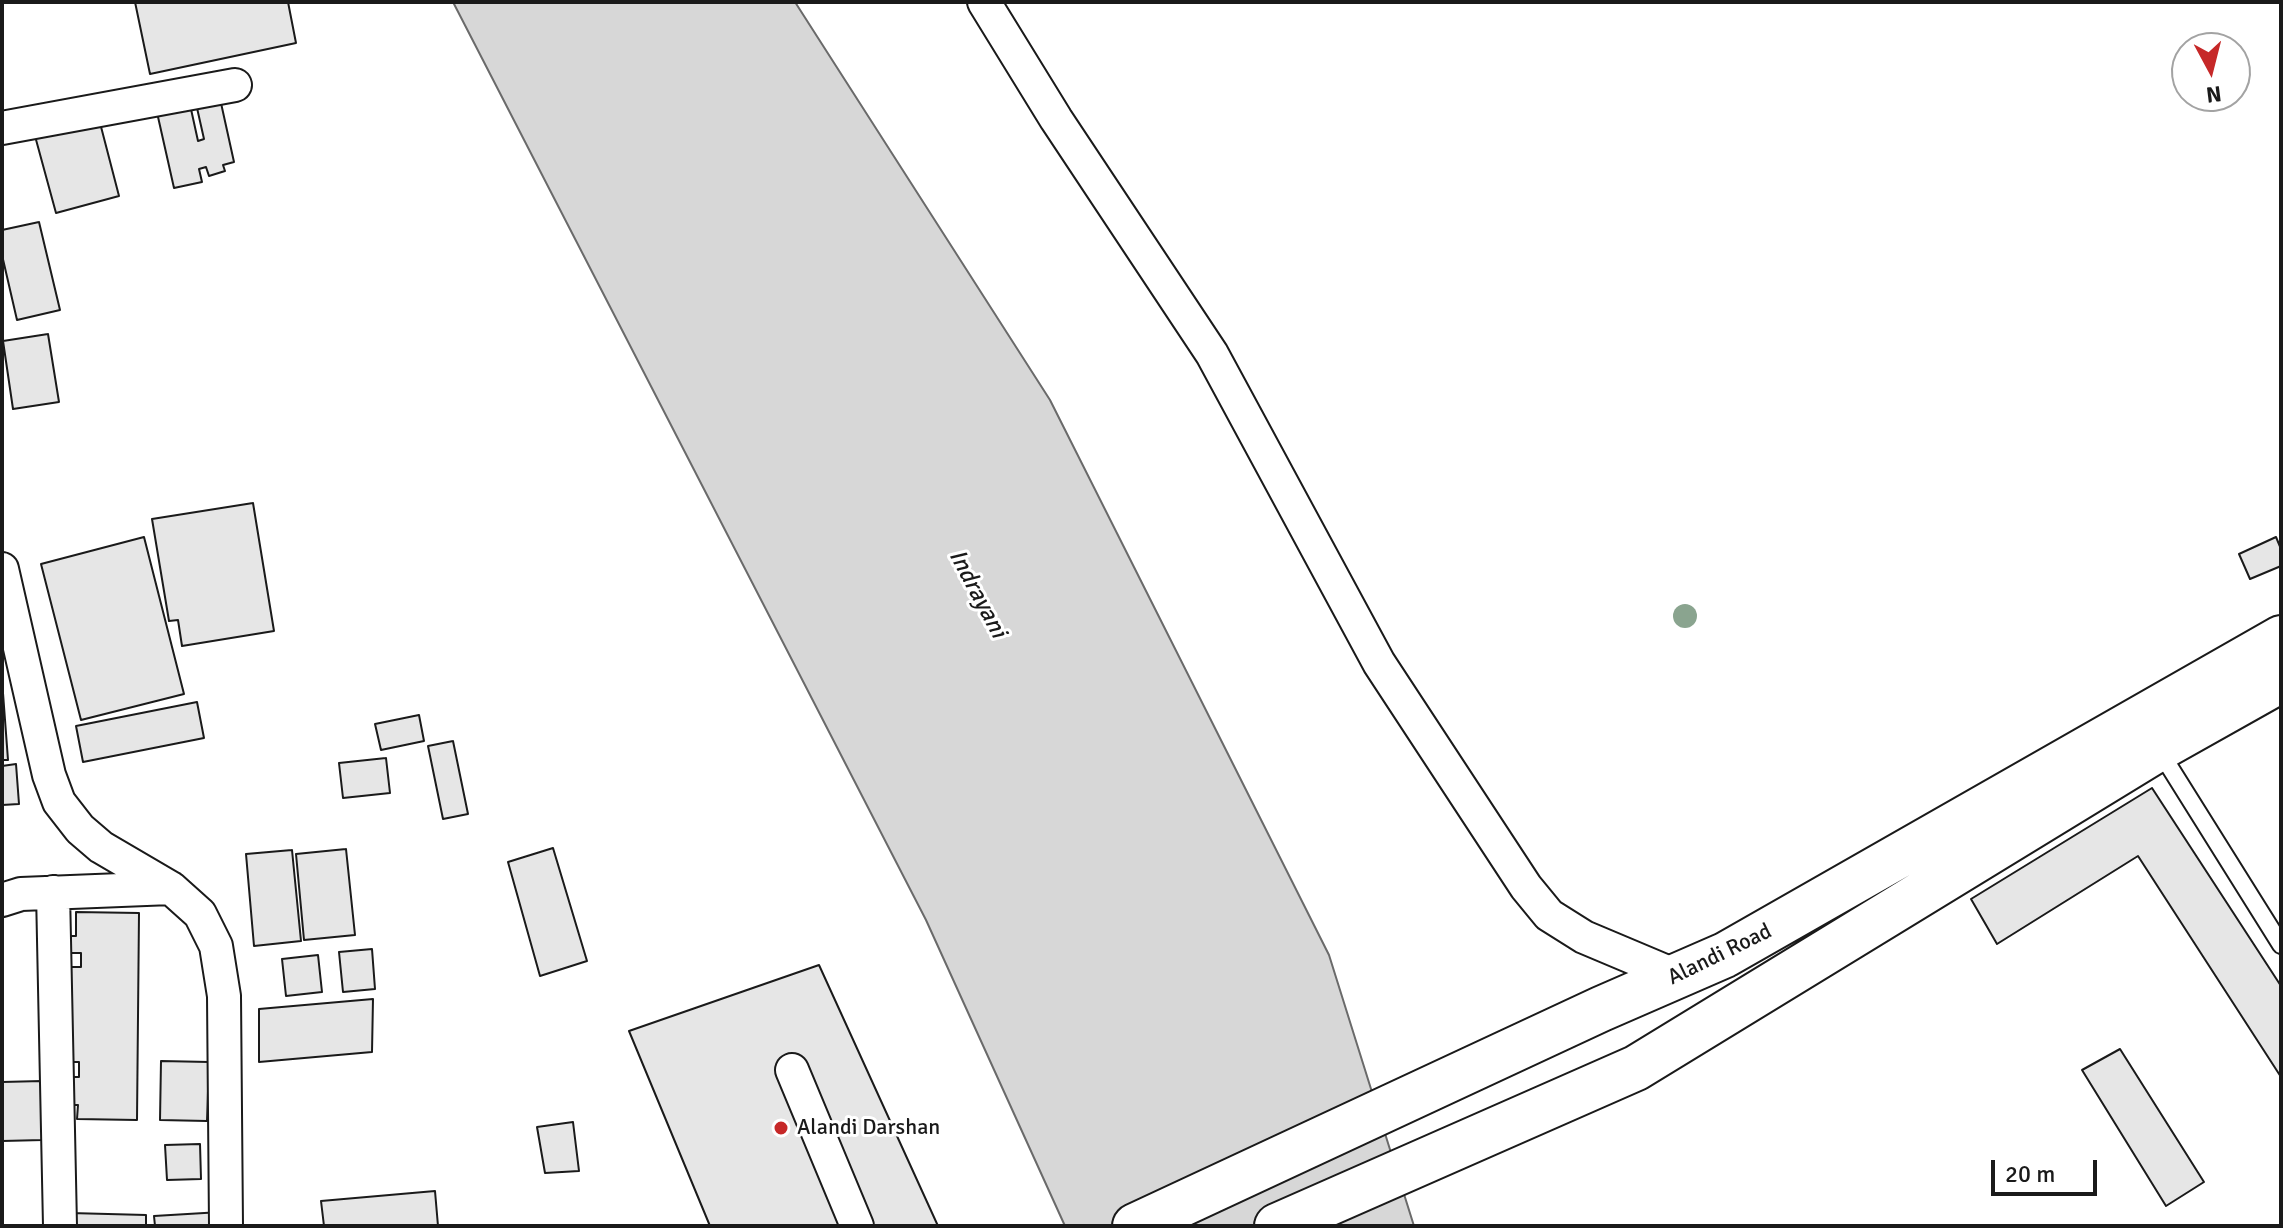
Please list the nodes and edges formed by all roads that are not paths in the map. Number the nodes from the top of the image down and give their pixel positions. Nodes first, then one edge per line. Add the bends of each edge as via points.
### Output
1 (984, 2) edge
2 (235, 85) dead end
3 (2, 128) edge
4 (2, 569) edge
5 (2281, 638) edge
6 (2281, 680) edge
7 (2158, 749) junction
8 (171, 888) junction
9 (53, 892) junction
10 (2, 900) edge
11 (1817, 904) junction
12 (1839, 943) junction
13 (2281, 945) edge
14 (1679, 977) junction
15 (792, 1070) dead end
16 (60, 1226) edge
17 (226, 1226) edge
18 (857, 1226) edge
19 (1135, 1226) edge
20 (1277, 1226) edge

1 - 14 street via 1212,354 1379,663 1526,887 1549,915 1584,937
2 - 3 street
4 - 8 street via 59,802 101,847
5 - 11 main road, Alandi Road
6 - 7 main road
7 - 12 main road
7 - 13 lane
8 - 9 street
8 - 17 street via 200,914 216,946 222,983
9 - 10 street
9 - 16 street
11 - 12 main road
11 - 14 main road, Alandi Road
12 - 20 main road via 1636,1068
14 - 19 main road, Alandi Road
15 - 18 street

